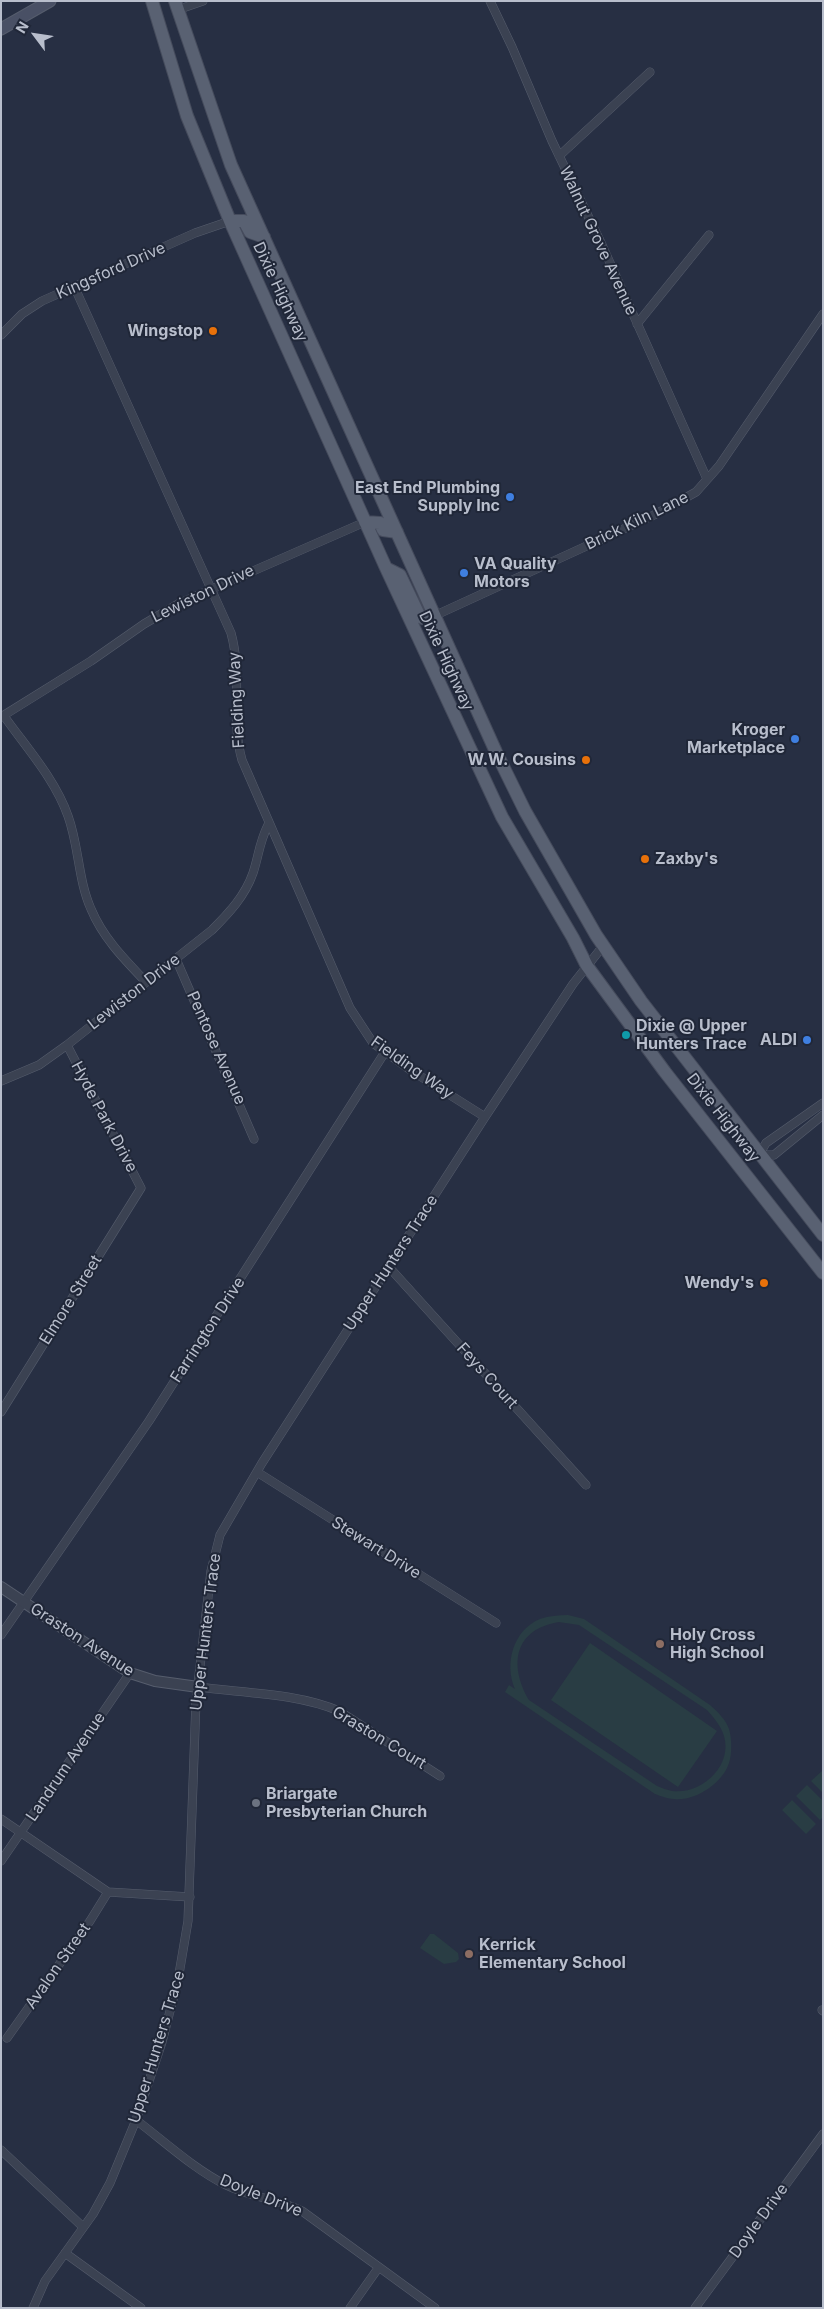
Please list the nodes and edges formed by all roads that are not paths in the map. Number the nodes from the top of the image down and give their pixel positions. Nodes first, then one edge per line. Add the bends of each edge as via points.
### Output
1 (50, 1) edge
2 (152, 1) edge
3 (203, 1) edge
4 (490, 1) edge
5 (176, 5) edge
6 (1, 29) edge
7 (650, 72) dead end
8 (559, 156) junction
9 (230, 222) junction
10 (709, 235) dead end
11 (264, 237) junction
12 (74, 286) junction
13 (823, 314) edge
14 (637, 324) junction
15 (1, 335) edge
16 (707, 479) junction
17 (365, 522) junction
18 (397, 532) junction
19 (386, 568) junction
20 (211, 589) junction
21 (434, 616) junction
22 (2, 717) edge
23 (268, 824) junction
24 (603, 946) junction
25 (176, 959) junction
26 (587, 966) junction
27 (146, 982) junction
28 (67, 1045) junction
29 (386, 1052) junction
30 (1, 1081) edge
31 (823, 1103) edge
32 (823, 1115) edge
33 (485, 1117) junction
34 (712, 1132) junction
35 (254, 1138) dead end
36 (759, 1155) junction
37 (141, 1188) joint
38 (823, 1235) edge
39 (388, 1266) junction
40 (823, 1274) edge
41 (1, 1412) edge
42 (257, 1472) junction
43 (586, 1485) dead end
44 (1, 1587) edge
45 (24, 1602) junction
46 (496, 1624) dead end
47 (1, 1635) edge
48 (130, 1673) junction
49 (198, 1687) junction
50 (440, 1776) dead end
51 (1, 1819) edge
52 (20, 1832) junction
53 (1, 1861) edge
54 (108, 1892) junction
55 (190, 1897) junction
56 (7, 2038) dead end
57 (136, 2120) junction
58 (823, 2134) edge
59 (1, 2150) edge
60 (83, 2227) junction
61 (65, 2253) junction
62 (379, 2267) junction
63 (32, 2308) edge
64 (141, 2308) edge
65 (350, 2308) edge
66 (436, 2308) edge
67 (695, 2308) edge

1 - 6 main road
2 - 9 main road, Dixie Highway via 187,116
3 - 5 street
4 - 8 street, Walnut Grove Avenue
5 - 11 main road, Dixie Highway via 224,146
7 - 8 street
8 - 14 street, Walnut Grove Avenue
9 - 11 main road via 244,221 250,232
9 - 12 street, Kingsford Drive
9 - 17 main road, Dixie Highway
10 - 14 street
11 - 18 main road, Dixie Highway
12 - 15 street, Kingsford Drive via 31,308
12 - 20 street, Fielding Way
13 - 16 street, Brick Kiln Lane
14 - 16 street, Walnut Grove Avenue
16 - 21 street, Brick Kiln Lane via 696,492 654,515
17 - 18 main road via 380,523 383,530
17 - 19 main road, Dixie Highway
17 - 20 street, Lewiston Drive
18 - 21 main road, Dixie Highway
19 - 21 main road via 400,575 420,617
19 - 26 main road, Dixie Highway via 502,817
20 - 22 street, Lewiston Drive via 157,615 91,662
20 - 23 street, Fielding Way via 231,633 237,660 238,744
21 - 24 main road, Dixie Highway via 525,810
22 - 27 street via 56,791 68,815 86,896 99,926
23 - 25 street, Lewiston Drive via 244,893 212,930
23 - 29 street, Fielding Way via 357,1022 373,1043
24 - 26 street, Upper Hunters Trace
24 - 36 main road, Dixie Highway
25 - 27 street, Lewiston Drive
25 - 35 street, Pentose Avenue
26 - 33 street, Upper Hunters Trace
26 - 34 main road, Dixie Highway
27 - 28 street, Lewiston Drive
28 - 30 street, Lewiston Drive via 40,1065
28 - 37 street, Hyde Park Drive
29 - 33 street, Fielding Way
29 - 45 street, Farrington Drive via 203,1338
31 - 36 street via 766,1143
32 - 36 street via 774,1155
33 - 39 street, Upper Hunters Trace
34 - 36 main road via 739,1156 750,1158
34 - 40 main road, Dixie Highway
36 - 38 main road, Dixie Highway
37 - 41 street, Elmore Street
39 - 42 street, Upper Hunters Trace
39 - 43 street, Feys Court
42 - 46 street, Stewart Drive
42 - 49 street, Upper Hunters Trace via 230,1515 215,1550
44 - 45 street, Graston Avenue
45 - 47 street, Farrington Drive
45 - 48 street, Graston Avenue
48 - 49 street, Graston Avenue
48 - 52 street, Landrum Avenue
49 - 50 street, Graston Court via 328,1706
49 - 55 street, Upper Hunters Trace via 194,1726
51 - 52 street
52 - 53 street, Landrum Avenue
52 - 54 street
54 - 55 street
54 - 56 street, Avalon Street
55 - 57 street, Upper Hunters Trace via 176,1988
57 - 60 street, Upper Hunters Trace via 110,2183
57 - 62 street, Doyle Drive via 226,2185 302,2211
58 - 67 street, Doyle Drive
59 - 60 street
60 - 61 street, Upper Hunters Trace
61 - 63 street, Upper Hunters Trace via 45,2281
61 - 64 street
62 - 65 street
62 - 66 street, Doyle Drive

